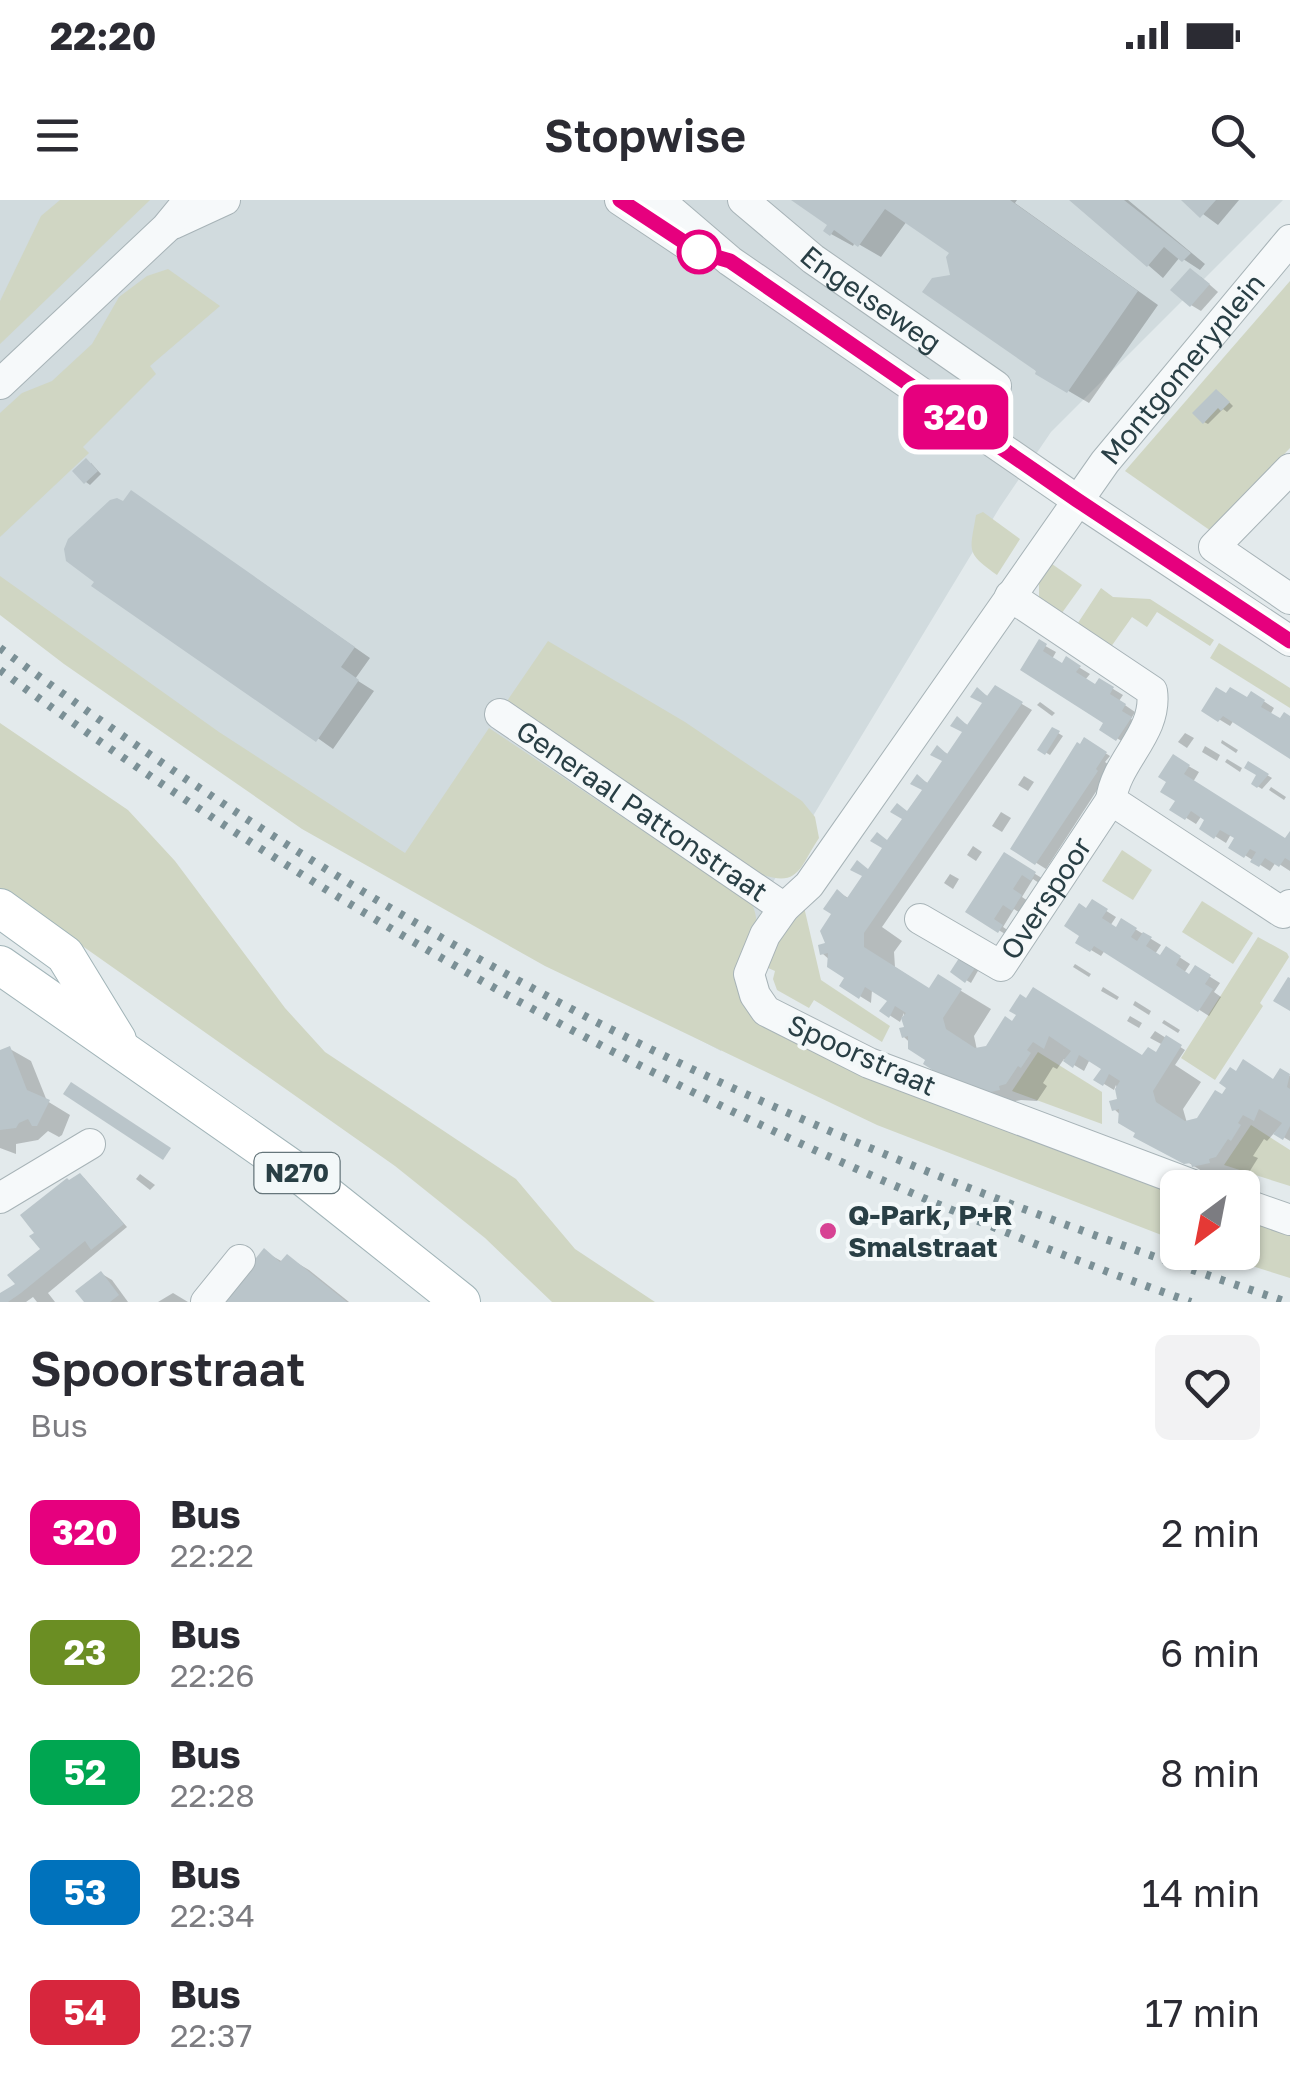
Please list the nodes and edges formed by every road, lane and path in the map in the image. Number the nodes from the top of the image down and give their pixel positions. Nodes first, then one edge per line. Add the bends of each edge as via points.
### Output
1 (190, 200) edge
2 (225, 200) edge
3 (620, 200) edge
4 (659, 200) edge
5 (751, 206) edge
6 (166, 228) junction
7 (1290, 240) edge
8 (730, 261) junction
9 (0, 384) edge
10 (986, 438) junction
11 (1290, 469) edge
12 (1077, 500) junction
13 (1010, 596) junction
14 (1290, 598) edge
15 (1290, 641) edge
16 (500, 714) dead end
17 (1111, 800) junction
18 (1290, 905) edge
19 (0, 908) edge
20 (784, 908) junction
21 (920, 919) dead end
22 (0, 965) edge
23 (126, 1055) junction
24 (90, 1144) dead end
25 (1160, 1173) edge
26 (1, 1194) edge
27 (1260, 1209) edge
28 (1290, 1220) edge
29 (240, 1260) dead end
30 (206, 1302) edge
31 (462, 1302) edge

1 - 6 street
2 - 6 street
3 - 8 street, Engelseweg via 699,252
4 - 8 street, Engelseweg
5 - 8 street, Engelseweg
5 - 10 street, Engelseweg via 812,259 996,386
6 - 9 street
7 - 12 street, Montgomeryplein
8 - 10 street, Engelseweg
10 - 12 street, Engelseweg
11 - 14 street via 1214,547
12 - 13 street, Spoorstraat
12 - 15 street, Engelseweg
13 - 17 street, Overspoor via 1152,692 1150,722 1113,783
13 - 20 street, Spoorstraat via 809,885
16 - 20 street, Generaal Pattonstraat
17 - 18 street via 1283,913
17 - 21 street, Overspoor via 1001,966
19 - 23 main road, N270 via 65,956
20 - 25 street, Spoorstraat via 749,974 766,1011 868,1064
22 - 23 main road, N270
23 - 31 main road, N270 via 305,1178
24 - 26 street
27 - 28 street
29 - 30 street

